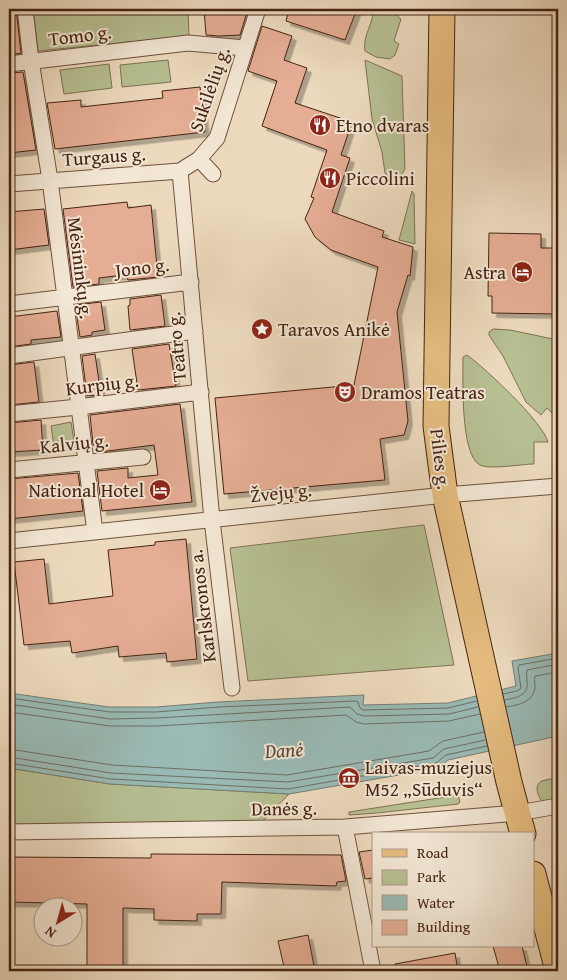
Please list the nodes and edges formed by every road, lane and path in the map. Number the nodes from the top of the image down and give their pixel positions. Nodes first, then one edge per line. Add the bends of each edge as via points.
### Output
1 (25, 9) edge
2 (258, 9) edge
3 (442, 9) edge
4 (245, 48) junction
5 (31, 61) junction
6 (9, 64) edge
7 (199, 159) junction
8 (180, 171) junction
9 (213, 174) dead end
10 (50, 180) junction
11 (9, 184) edge
12 (191, 282) junction
13 (64, 297) junction
14 (9, 304) edge
15 (195, 331) junction
16 (71, 348) junction
17 (9, 356) edge
18 (201, 392) junction
19 (78, 407) junction
20 (9, 414) edge
21 (143, 457) dead end
22 (85, 462) junction
23 (9, 470) edge
24 (558, 486) edge
25 (445, 495) junction
26 (212, 520) junction
27 (95, 532) junction
28 (9, 541) edge
29 (232, 688) dead end
30 (558, 806) edge
31 (520, 823) edge
32 (345, 827) junction
33 (9, 832) edge
34 (534, 878) edge
35 (373, 971) edge
36 (558, 971) edge

1 - 5 street, Mėsininkų g.
2 - 4 street, Sukilėlių g.
3 - 25 main road, Pilies g. via 436,426
4 - 5 street, Tomo g. via 188,43
4 - 7 street, Sukilėlių g. via 217,138
5 - 6 street, Tomo g.
5 - 10 street, Mėsininkų g.
7 - 8 street, Turgaus g.
7 - 9 street, Sukilėlių g.
8 - 10 street, Turgaus g.
8 - 12 street, Teatro g.
10 - 11 street, Turgaus g.
10 - 13 street, Mėsininkų g.
12 - 13 street, Jono g.
12 - 15 street, Teatro g.
13 - 14 street, Jono g.
13 - 16 street, Mėsininkų g.
15 - 16 street
15 - 18 street, Teatro g.
16 - 17 street
16 - 19 street, Mėsininkų g.
18 - 19 street, Kurpių g.
18 - 26 street, Teatro g.
19 - 20 street, Kurpių g.
19 - 22 street, Mėsininkų g.
21 - 22 street, Kalvių g.
22 - 23 street, Kalvių g.
22 - 27 street, Mėsininkų g.
24 - 25 street, Žvejų g.
25 - 26 street, Žvejų g.
25 - 31 main road, Pilies g.
26 - 27 street, Žvejų g.
26 - 29 street, Karlskronos a.
27 - 28 street, Žvejų g.
30 - 31 street, Danės g.
31 - 32 street, Danės g.
32 - 33 street, Danės g.
32 - 35 street
34 - 36 main road

